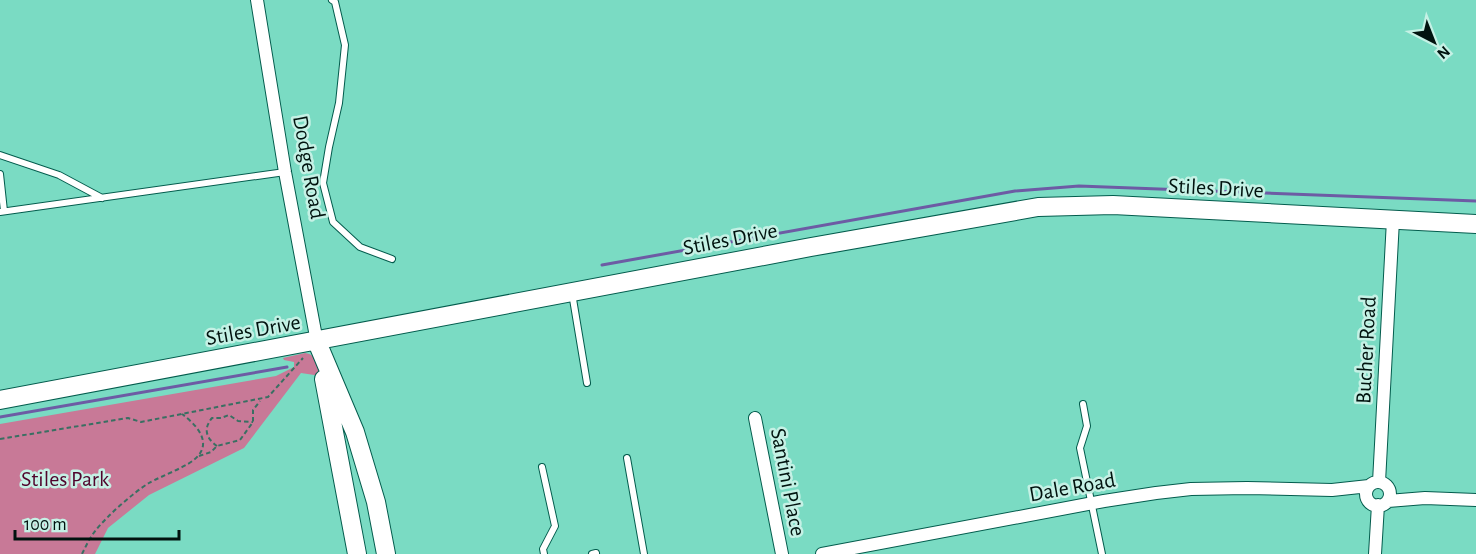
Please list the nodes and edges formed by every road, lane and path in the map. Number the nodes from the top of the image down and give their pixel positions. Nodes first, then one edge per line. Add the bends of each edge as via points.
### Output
1 (257, 0) edge
2 (332, 0) edge
3 (0, 155) edge
4 (285, 172) junction
5 (0, 174) edge
6 (102, 198) junction
7 (2, 212) edge
8 (1393, 220) junction
9 (1476, 224) edge
10 (392, 259) dead end
11 (572, 292) junction
12 (317, 342) junction
13 (587, 383) dead end
14 (262, 399) junction
15 (0, 400) edge
16 (1083, 404) dead end
17 (182, 414) junction
18 (755, 418) dead end
19 (254, 422) junction
20 (0, 439) edge
21 (217, 446) junction
22 (199, 456) junction
23 (627, 458) dead end
24 (542, 467) dead end
25 (1379, 485) junction
26 (1332, 490) junction
27 (1425, 498) junction
28 (1476, 500) edge
29 (1378, 502) junction
30 (1091, 504) junction
31 (859, 551) edge
32 (82, 554) edge
33 (357, 554) edge
34 (386, 554) edge
35 (544, 554) edge
36 (644, 554) edge
37 (782, 554) edge
38 (822, 554) edge
39 (1102, 554) edge
40 (1375, 554) edge

1 - 4 street, Dodge Road
2 - 10 lane via 345,45 339,103 323,183 333,222 360,247
3 - 6 lane via 59,175
4 - 6 lane
4 - 12 street, Dodge Road
5 - 7 lane
6 - 7 lane
8 - 9 street, Stiles Drive
8 - 11 street, Stiles Drive via 1113,205 1038,207
8 - 25 street, Bucher Road
11 - 12 street, Stiles Drive
11 - 13 lane
12 - 14 path via 280,386
12 - 15 street, Stiles Drive
12 - 33 street, Dodge Road
12 - 34 street, Dodge Road via 355,432
14 - 17 path
14 - 19 path via 253,410
16 - 30 lane via 1087,426 1080,448
17 - 20 path via 141,422 128,418
17 - 22 path via 196,425 201,435 203,446
18 - 37 street, Santini Place
19 - 21 path via 240,440
19 - 21 path via 238,421 229,415 212,418 206,432 208,440
21 - 22 path
22 - 32 path via 135,494 96,529
23 - 36 lane
24 - 35 lane via 555,526
25 - 26 street, Dale Road
25 - 27 street, Dale Road
25 - 29 street via 1390,494
25 - 29 street via 1366,492
26 - 29 street, Dale Road
26 - 30 street, Dale Road via 1191,489
27 - 28 street, Dale Road
27 - 29 street, Dale Road
29 - 40 street
30 - 31 street, Dale Road
30 - 39 lane
31 - 38 street, Dale Road

